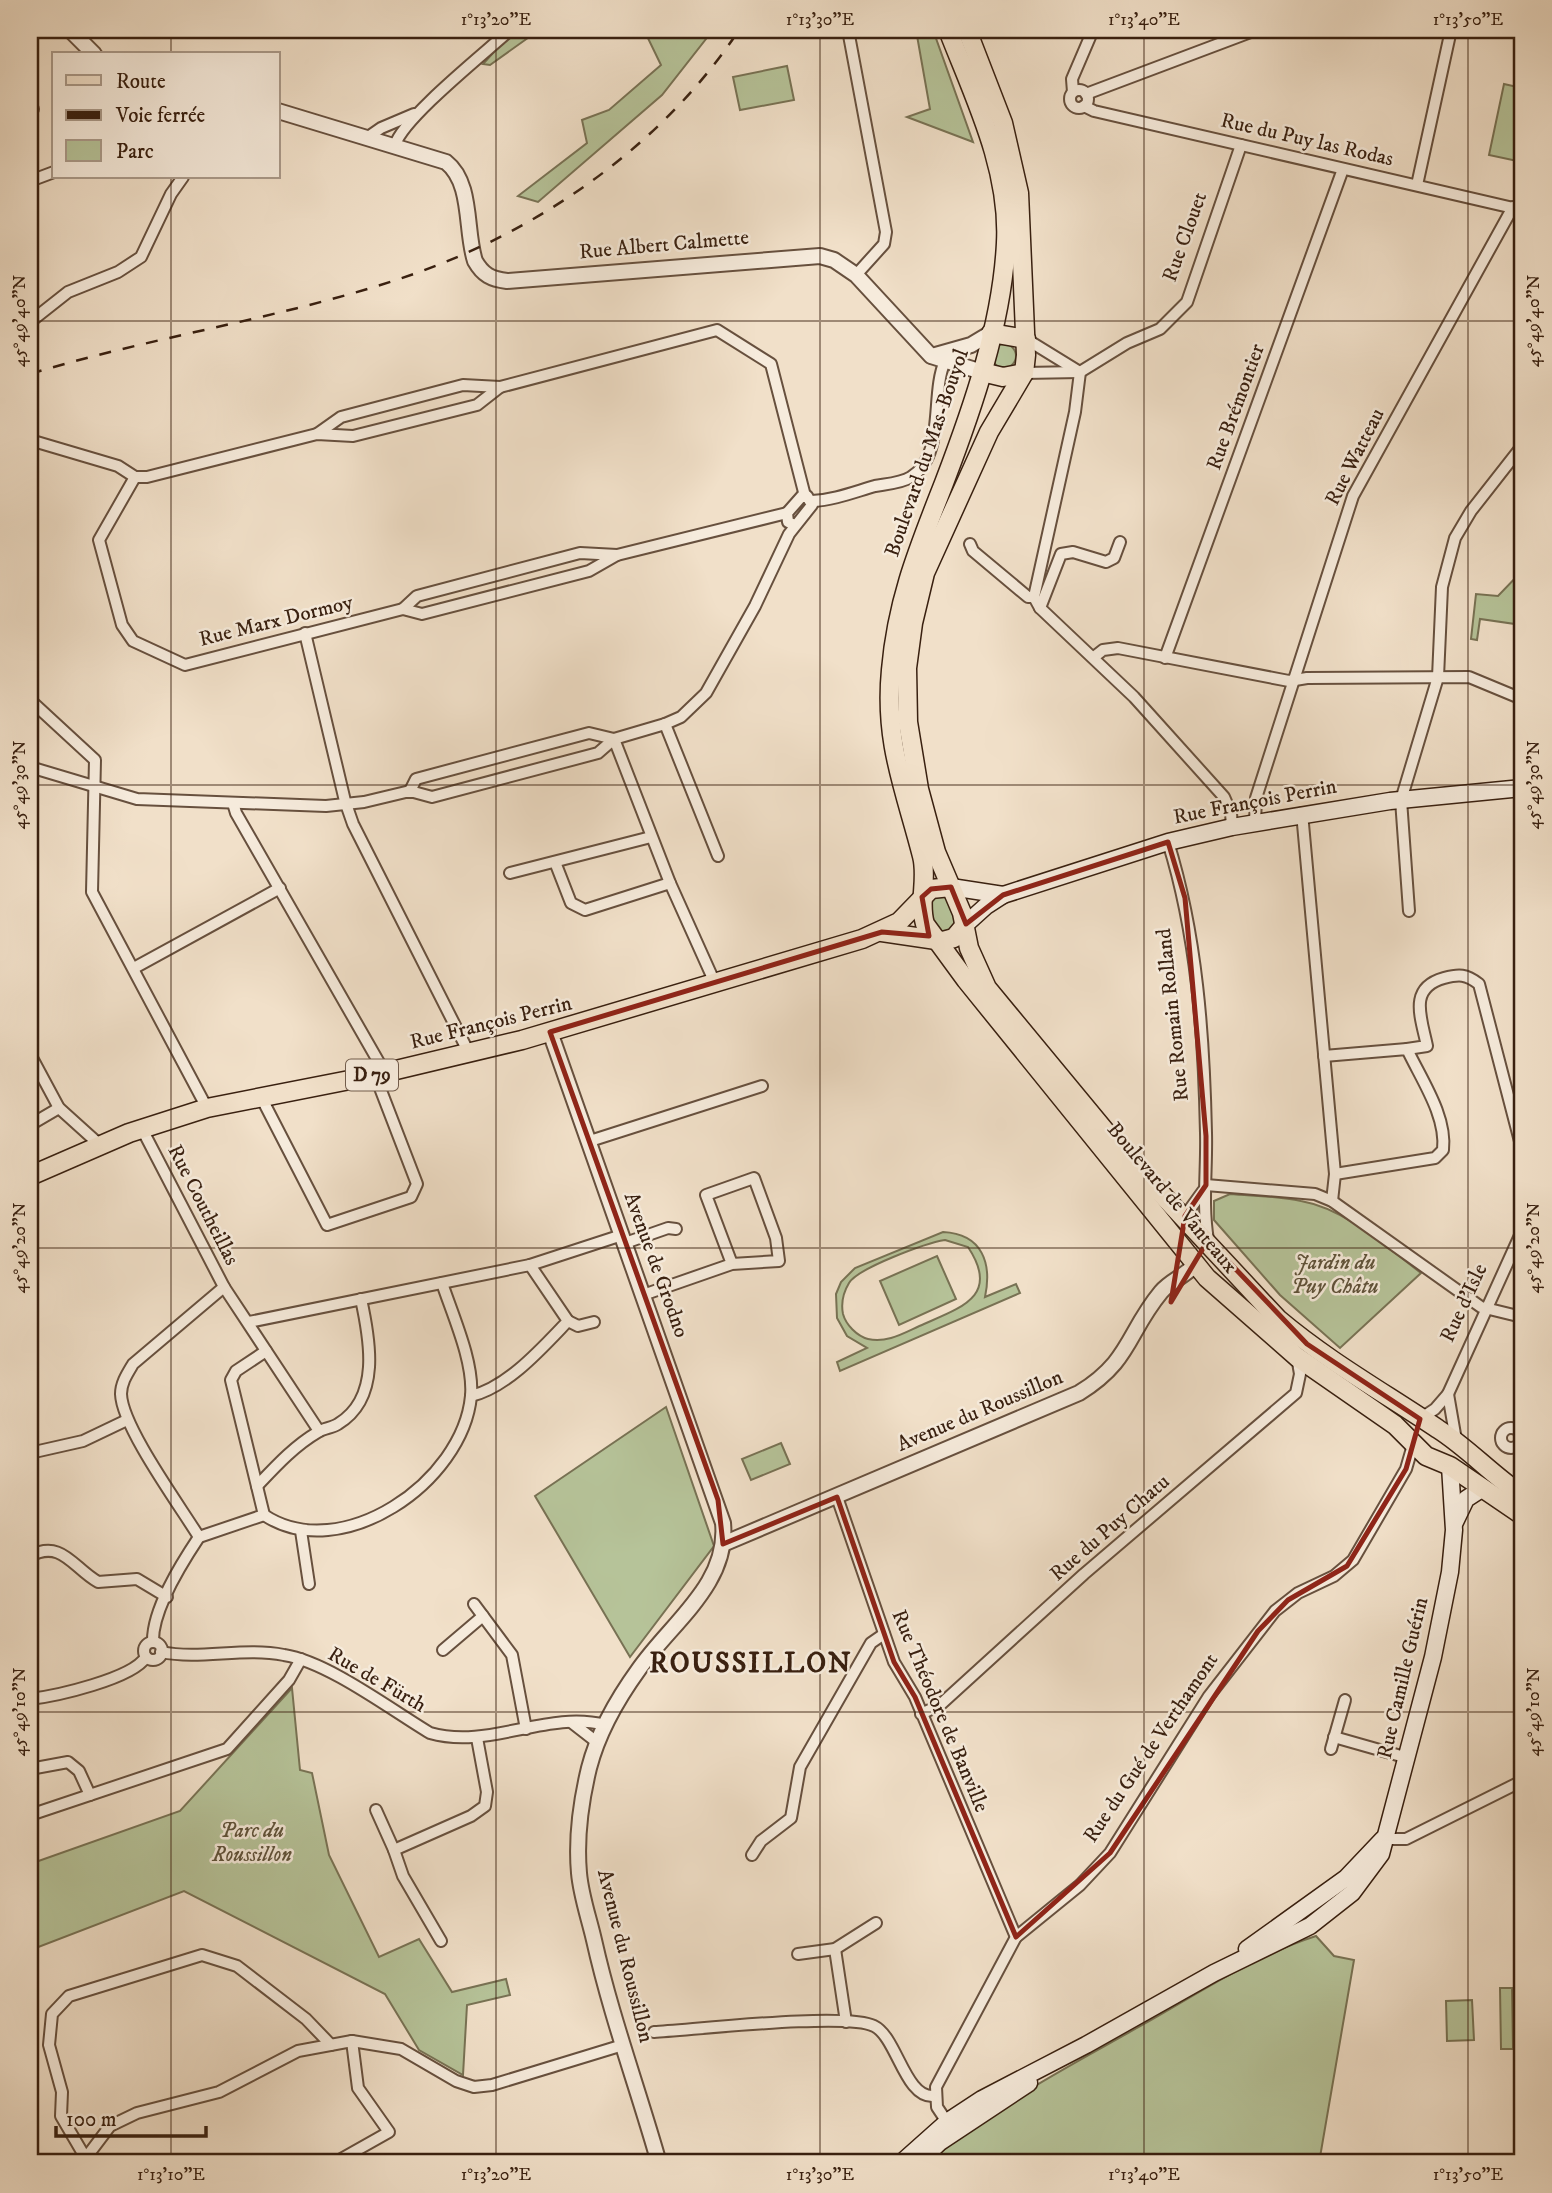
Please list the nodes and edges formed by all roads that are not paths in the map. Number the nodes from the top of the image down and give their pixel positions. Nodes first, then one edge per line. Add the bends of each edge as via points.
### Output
1 (70, 30) edge
2 (510, 30) edge
3 (848, 30) edge
4 (948, 30) edge
5 (967, 30) edge
6 (1093, 30) edge
7 (1256, 30) edge
8 (1451, 30) edge
9 (92, 52) edge
10 (1085, 100) junction
11 (417, 113) junction
12 (282, 116) edge
13 (368, 137) junction
14 (396, 145) junction
15 (1241, 145) junction
16 (1343, 169) junction
17 (52, 173) edge
18 (182, 178) edge
19 (30, 181) edge
20 (1417, 185) junction
21 (1518, 209) edge
22 (856, 275) junction
23 (30, 322) edge
24 (995, 333) junction
25 (1026, 339) junction
26 (938, 359) junction
27 (982, 372) junction
28 (1080, 372) junction
29 (1024, 373) junction
30 (500, 387) junction
31 (317, 434) junction
32 (30, 440) edge
33 (1522, 446) edge
34 (135, 477) junction
35 (810, 501) junction
36 (787, 513) junction
37 (795, 525) junction
38 (1120, 542) dead end
39 (970, 544) dead end
40 (617, 555) junction
41 (1034, 597) junction
42 (1040, 608) junction
43 (403, 609) junction
44 (305, 633) junction
45 (1094, 657) junction
46 (1165, 658) junction
47 (1438, 677) junction
48 (1295, 680) junction
49 (1522, 699) edge
50 (30, 700) edge
51 (665, 724) junction
52 (614, 738) junction
53 (30, 767) edge
54 (97, 788) junction
55 (1522, 789) edge
56 (410, 791) junction
57 (1401, 800) junction
58 (345, 802) junction
59 (233, 803) junction
60 (1302, 813) junction
61 (1255, 822) junction
62 (1232, 827) junction
63 (651, 836) junction
64 (1168, 842) junction
65 (718, 856) dead end
66 (555, 862) junction
67 (510, 873) dead end
68 (670, 883) junction
69 (951, 887) junction
70 (280, 888) junction
71 (1003, 895) junction
72 (922, 897) junction
73 (1409, 911) dead end
74 (965, 925) junction
75 (882, 932) junction
76 (936, 941) junction
77 (134, 968) junction
78 (715, 983) junction
79 (550, 1032) junction
80 (1407, 1049) junction
81 (470, 1053) junction
82 (30, 1054) edge
83 (1324, 1056) junction
84 (380, 1074) junction
85 (762, 1086) dead end
86 (261, 1097) junction
87 (59, 1108) junction
88 (207, 1108) junction
89 (30, 1125) edge
90 (142, 1129) junction
91 (590, 1141) junction
92 (100, 1145) junction
93 (1522, 1149) edge
94 (1335, 1174) junction
95 (30, 1176) edge
96 (1206, 1185) junction
97 (1332, 1201) junction
98 (676, 1229) dead end
99 (1181, 1230) junction
100 (1522, 1231) edge
101 (623, 1239) junction
102 (1201, 1252) junction
103 (732, 1264) junction
104 (530, 1265) junction
105 (442, 1283) junction
106 (224, 1287) junction
107 (643, 1296) junction
108 (361, 1299) junction
109 (1488, 1310) junction
110 (1522, 1317) edge
111 (568, 1321) junction
112 (249, 1322) junction
113 (594, 1322) dead end
114 (266, 1351) junction
115 (1297, 1357) junction
116 (1448, 1394) junction
117 (471, 1396) junction
118 (127, 1420) junction
119 (319, 1431) junction
120 (1416, 1431) junction
121 (30, 1453) edge
122 (1453, 1454) junction
123 (257, 1486) junction
124 (1483, 1488) junction
125 (1522, 1495) edge
126 (837, 1497) junction
127 (721, 1512) joint
128 (264, 1515) junction
129 (1522, 1515) edge
130 (1455, 1525) junction
131 (301, 1531) junction
132 (199, 1537) junction
133 (723, 1544) junction
134 (30, 1556) edge
135 (309, 1584) dead end
136 (167, 1597) junction
137 (474, 1604) dead end
138 (483, 1616) junction
139 (884, 1634) junction
140 (153, 1642) junction
141 (443, 1650) dead end
142 (161, 1652) junction
143 (146, 1657) junction
144 (300, 1659) junction
145 (30, 1699) edge
146 (1345, 1699) dead end
147 (921, 1714) junction
148 (571, 1722) junction
149 (605, 1725) junction
150 (526, 1729) junction
151 (477, 1738) junction
152 (598, 1743) junction
153 (1408, 1758) junction
154 (30, 1769) edge
155 (1522, 1782) edge
156 (90, 1794) junction
157 (376, 1810) dead end
158 (30, 1815) edge
159 (1383, 1839) junction
160 (394, 1850) junction
161 (752, 1856) dead end
162 (1342, 1881) junction
163 (876, 1923) dead end
164 (1310, 1926) junction
165 (1016, 1937) junction
166 (441, 1941) dead end
167 (835, 1950) junction
168 (798, 1954) dead end
169 (1214, 1973) junction
170 (846, 2022) junction
171 (654, 2032) dead end
172 (352, 2041) junction
173 (331, 2045) junction
174 (623, 2045) junction
175 (1086, 2045) junction
176 (934, 2095) junction
177 (947, 2122) junction
178 (940, 2142) junction
179 (83, 2160) edge
180 (334, 2163) edge
181 (659, 2163) edge
182 (901, 2163) edge
183 (918, 2163) edge

1 - 9 street
2 - 11 street
3 - 22 street via 886,232 884,244
4 - 24 main road, Boulevard du Mas-Bouyol via 989,135 1003,192 1006,241
5 - 25 main road, Boulevard du Mas-Bouyol via 1003,123 1020,192
6 - 10 street, Rue du Puy las Rodas via 1072,79 1073,92 1081,90
7 - 10 street
8 - 20 street
10 - 15 street, Rue du Puy las Rodas via 1094,111
11 - 13 street
11 - 14 street via 398,134
12 - 13 street
13 - 14 street
14 - 22 street, Rue Albert Calmette via 446,162 456,170 475,261 481,272 493,279 820,256
15 - 16 street, Rue du Puy las Rodas
15 - 28 street, Rue Clouet via 1187,302 1160,329
16 - 20 street, Rue du Puy las Rodas
16 - 46 street, Rue Brémontier
17 - 19 street
18 - 23 street via 141,257 118,272 68,292
20 - 21 street, Rue du Puy las Rodas
21 - 48 street, Rue Watteau via 1353,496
22 - 26 street, Rue Albert Calmette
24 - 25 main road
24 - 26 street
24 - 27 main road, Boulevard du Mas-Bouyol
25 - 28 street
25 - 29 main road, Boulevard du Mas-Bouyol
26 - 27 street
26 - 35 street via 932,440 925,464 910,478
27 - 29 main road via 1003,377
27 - 72 main road, Boulevard du Mas-Bouyol via 908,574 891,671 893,749 923,858
28 - 29 street
28 - 41 street
29 - 69 main road, Boulevard du Mas-Bouyol via 989,432 945,524 925,573 913,623 907,698 913,766 936,852
30 - 31 street via 463,385 341,417
30 - 31 street via 477,405 353,436
30 - 35 street via 717,330 771,363
31 - 34 street
32 - 34 street via 118,466
33 - 47 street via 1455,538 1443,587
34 - 44 street, Rue Marx Dormoy via 99,540 122,625 133,641 185,664
35 - 36 street
35 - 37 street
36 - 37 street via 789,523
36 - 40 street, Rue Marx Dormoy
37 - 51 street via 706,693 681,717
38 - 42 street via 1114,558 1106,562 1063,552
39 - 41 street via 1028,597
40 - 43 street, Rue Marx Dormoy via 589,571 422,614
40 - 43 street, Rue Marx Dormoy via 580,552 417,596
41 - 42 street
42 - 45 street
43 - 44 street, Rue Marx Dormoy
44 - 58 street
45 - 46 street via 1111,648
45 - 62 street via 1224,797
46 - 48 street
47 - 48 street
47 - 49 street via 1469,677
47 - 57 street
48 - 61 street, Rue Watteau via 1256,798
50 - 54 street via 95,760
51 - 52 street
51 - 65 street
52 - 56 street via 597,752 432,797
52 - 56 street via 589,733 416,779
52 - 63 street
53 - 54 street
54 - 59 street via 137,799
54 - 77 street via 92,892
55 - 57 main road, Rue François Perrin
56 - 58 street
57 - 60 main road, Rue François Perrin
57 - 73 street
58 - 59 street via 326,806
58 - 81 street
59 - 70 street
60 - 61 main road, Rue François Perrin
60 - 83 street
61 - 62 main road, Rue François Perrin
62 - 64 main road, Rue François Perrin
63 - 66 street
63 - 68 street
64 - 71 main road, Rue François Perrin
64 - 96 street, Rue Romain Rolland via 1185,898 1203,1061
66 - 67 street
66 - 68 street via 571,904 585,910
68 - 78 street
69 - 71 main road, Rue François Perrin
69 - 72 main road, Rue François Perrin via 931,889
69 - 74 main road, Boulevard de Vanteaux
70 - 77 street
70 - 84 street
71 - 74 main road, Rue François Perrin
72 - 75 main road, Rue François Perrin via 899,922
72 - 76 main road, Boulevard de Vanteaux via 922,915
74 - 76 main road, Rue François Perrin via 954,938
74 - 99 main road, Boulevard de Vanteaux via 987,988
75 - 76 main road, Rue François Perrin
75 - 78 main road, Rue François Perrin / D 79
76 - 99 main road, Boulevard de Vanteaux
77 - 88 street
78 - 79 main road, Rue François Perrin / D 79
79 - 81 main road, Rue François Perrin / D 79
79 - 91 street, Avenue de Grodno
80 - 83 street
80 - 93 street via 1427,1046 1420,1007 1428,982 1459,974 1479,984
80 - 94 street via 1434,1106 1445,1138 1443,1150 1434,1158
81 - 84 main road, Rue François Perrin / D 79
82 - 87 street
83 - 94 street
84 - 86 main road, Rue François Perrin / D 79
84 - 86 street via 416,1191 411,1197 327,1225
85 - 91 street
86 - 88 main road, Rue François Perrin / D 79
87 - 89 street
87 - 92 street
88 - 90 main road, Rue François Perrin / D 79
90 - 92 main road, Rue François Perrin / D 79
90 - 106 street, Rue Coutheillas
91 - 101 street, Avenue de Grodno
92 - 95 main road, Rue François Perrin / D 79
94 - 97 street
96 - 97 street via 1315,1194
96 - 99 street
96 - 102 street, Rue Romain Rolland
97 - 109 street
98 - 101 street
99 - 102 main road, Boulevard de Vanteaux
99 - 102 main road, Boulevard de Vanteaux
100 - 109 street, Rue d'Isle
101 - 104 street
101 - 107 street, Avenue de Grodno
102 - 115 main road, Boulevard de Vanteaux via 1225,1296
102 - 120 main road, Boulevard de Vanteaux
102 - 126 street, Avenue du Roussillon via 1186,1275 1162,1290 1119,1362 1093,1385
103 - 103 street via 779,1261 776,1238 754,1178 706,1195
103 - 107 street
104 - 105 street
104 - 111 street
105 - 108 street
105 - 117 street via 464,1350
106 - 112 street
106 - 118 street, Rue Coutheillas via 133,1364 121,1393
107 - 127 street, Avenue de Grodno
108 - 112 street
108 - 119 street via 370,1371 358,1407 338,1424
109 - 110 street
109 - 116 street, Rue d'Isle
111 - 113 street via 578,1326
111 - 117 street via 488,1392
112 - 114 street
114 - 119 street
114 - 123 street via 236,1371 231,1380
115 - 120 main road, Boulevard de Vanteaux via 1395,1425
115 - 147 street, Rue du Puy Chatu via 1296,1393 936,1708
116 - 120 street, Rue d'Isle
116 - 122 street
117 - 131 street via 456,1443 422,1487 388,1513 347,1527
118 - 121 street via 83,1441
118 - 132 street, Rue Coutheillas
119 - 123 street
120 - 122 main road, Boulevard de Vanteaux
120 - 122 main road, Boulevard de Vanteaux via 1426,1456
120 - 165 street, Rue du Gué de Verthamont via 1406,1469 1353,1560 1275,1611 1209,1696 1110,1853 1080,1885
122 - 124 main road, Boulevard de Vanteaux
122 - 125 main road, Boulevard de Vanteaux
122 - 130 main road, Rue Camille Guérin
123 - 128 street
124 - 129 main road, Boulevard de Vanteaux
124 - 130 main road, Rue Camille Guérin via 1461,1507
126 - 133 street, Avenue du Roussillon
126 - 139 street, Rue Théodore de Banville
127 - 133 street, Avenue du Roussillon
128 - 131 street
128 - 132 street
130 - 153 main road, Rue Camille Guérin via 1450,1572
131 - 135 street
132 - 136 street via 179,1566
133 - 149 street, Avenue du Roussillon via 713,1577 639,1669
134 - 136 street via 54,1550 98,1582 137,1579
136 - 140 street via 153,1629
137 - 138 street
138 - 141 street
138 - 150 street via 512,1655
139 - 147 street, Rue Théodore de Banville
139 - 161 street via 871,1643 800,1767 791,1818 761,1841
140 - 142 street
140 - 143 street via 144,1650
142 - 143 street via 155,1659
142 - 144 street, Rue de Fürth via 261,1652
143 - 145 street via 134,1669
144 - 151 street, Rue de Fürth via 429,1733 450,1739
144 - 156 street via 289,1680 227,1749
146 - 153 street via 1333,1743
147 - 165 street, Rue Théodore de Banville
148 - 149 street, Rue de Fürth
148 - 150 street, Rue de Fürth
148 - 152 street
149 - 152 street, Avenue du Roussillon
150 - 151 street, Rue de Fürth
151 - 160 street via 487,1792 485,1806
152 - 174 street, Avenue du Roussillon via 580,1825 579,1874
153 - 159 main road, Rue Camille Guérin
154 - 156 street via 68,1762 79,1771
155 - 159 street via 1406,1839
156 - 158 street
157 - 160 street
159 - 162 main road, Rue Camille Guérin
159 - 164 main road, Rue Camille Guérin via 1381,1854 1352,1892
160 - 166 street
162 - 164 main road via 1313,1913
162 - 169 main road, Rue Camille Guérin
163 - 167 street
164 - 169 main road, Rue Camille Guérin
165 - 176 street, Rue du Gué de Verthamont
167 - 168 street
167 - 170 street
169 - 175 main road, Rue Camille Guérin
170 - 171 street
170 - 176 street via 876,2026 916,2089
172 - 173 street
172 - 174 street via 401,2049 474,2087
172 - 180 street via 358,2088 390,2132
173 - 179 street via 298,2051 219,2092 137,2113 110,2126
173 - 179 street via 306,2019 237,1966 202,1955 69,1996 52,2014 49,2045 62,2092 61,2116
174 - 181 street, Avenue du Roussillon
175 - 177 main road, Rue Camille Guérin via 1025,2074
175 - 178 main road, Rue Camille Guérin
176 - 177 street
177 - 178 street
177 - 182 main road
178 - 183 main road

